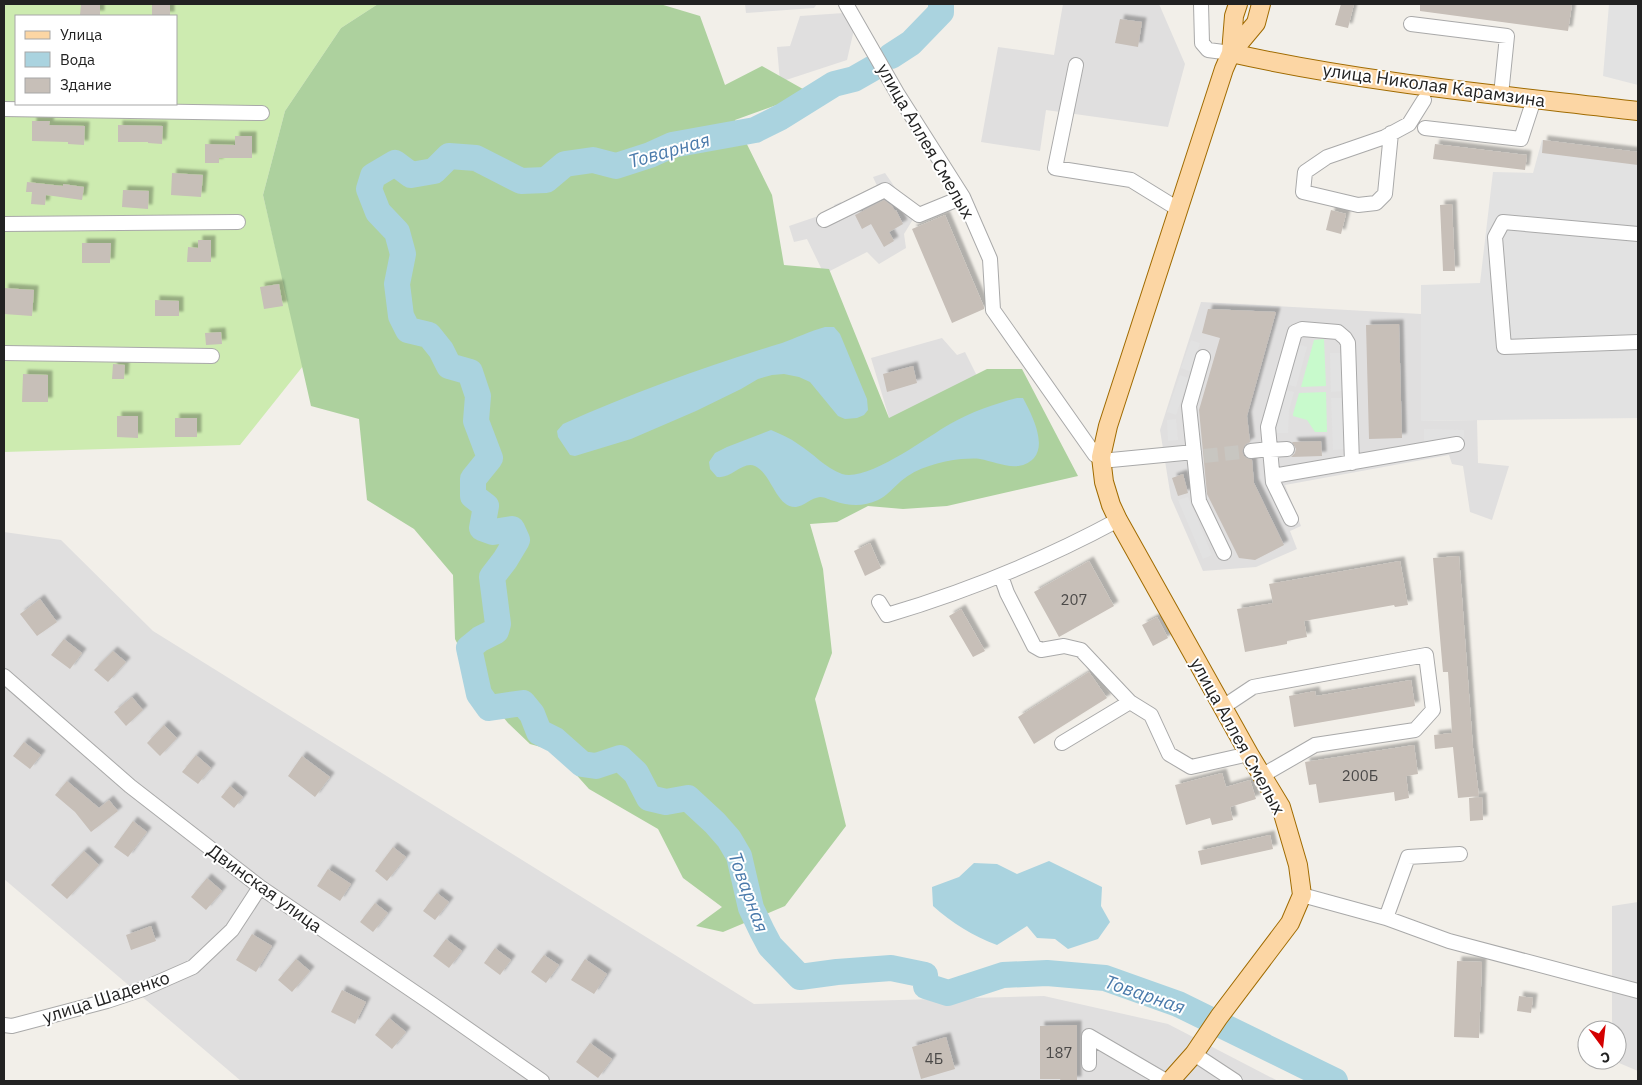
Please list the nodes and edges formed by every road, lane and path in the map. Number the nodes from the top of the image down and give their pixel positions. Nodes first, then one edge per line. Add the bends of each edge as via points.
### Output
1 (846, 4) edge
2 (1201, 4) edge
3 (1238, 4) edge
4 (1260, 4) edge
5 (1411, 24) dead end
6 (1231, 53) junction
7 (1076, 65) dead end
8 (1501, 96) junction
9 (1534, 99) junction
10 (1424, 100) dead end
11 (4, 109) edge
12 (1638, 112) edge
13 (262, 113) dead end
14 (1425, 128) dead end
15 (1391, 133) junction
16 (963, 197) junction
17 (1178, 209) junction
18 (824, 220) dead end
19 (238, 222) dead end
20 (4, 224) edge
21 (1638, 234) edge
22 (1638, 342) edge
23 (4, 353) edge
24 (212, 356) dead end
25 (1203, 357) dead end
26 (1457, 444) dead end
27 (1270, 450) junction
28 (1287, 450) dead end
29 (1251, 451) tunnel mouth
30 (1197, 455) junction
31 (1101, 459) junction
32 (1352, 463) junction
33 (1273, 476) junction
34 (1291, 519) dead end
35 (1118, 520) junction
36 (1224, 553) dead end
37 (1001, 576) junction
38 (879, 602) dead end
39 (4, 676) edge
40 (1130, 702) junction
41 (1223, 707) junction
42 (1062, 743) dead end
43 (1249, 754) junction
44 (1263, 775) junction
45 (1460, 854) dead end
46 (260, 887) junction
47 (1302, 895) junction
48 (1386, 918) junction
49 (1638, 991) edge
50 (4, 1025) edge
51 (1194, 1054) junction
52 (1089, 1064) dead end
53 (542, 1081) edge
54 (1166, 1081) edge
55 (1170, 1081) edge
56 (1235, 1081) edge

1 - 16 street, улица Аллея Смелых via 897,93
2 - 6 street via 1202,43 1208,50
3 - 6 main road, улица Аллея Смелых
4 - 6 main road via 1256,23
5 - 8 street via 1507,36
6 - 8 main road, улица Николая Карамзина via 1268,62
6 - 17 main road, улица Аллея Смелых
7 - 17 street via 1055,168 1131,180
8 - 9 main road, улица Николая Карамзина
9 - 12 main road, улица Николая Карамзина
9 - 14 street via 1521,139
10 - 15 street via 1409,124
11 - 13 street
15 - 15 street via 1327,158 1305,172 1303,192 1358,205 1376,203 1385,194
16 - 18 street via 919,215 885,190
16 - 31 street, улица Аллея Смелых via 990,259 994,310
17 - 31 main road, улица Аллея Смелых via 1115,400
19 - 20 street
21 - 22 street via 1503,222 1494,237 1504,347
23 - 24 street
25 - 30 street via 1189,406
26 - 32 street
27 - 28 street
27 - 29 street
27 - 32 street via 1268,427 1295,332 1302,329 1338,332 1348,343
27 - 33 street
30 - 31 street
30 - 36 street via 1198,501
31 - 35 main road, улица Аллея Смелых via 1110,505
32 - 33 street
33 - 34 street
35 - 37 street
35 - 41 main road, улица Аллея Смелых
37 - 38 street via 887,615
37 - 40 street via 1034,646 1041,650 1064,646 1081,650
39 - 46 street, Двинская улица via 130,786
40 - 42 street
40 - 43 street via 1152,715 1169,754 1191,767
41 - 43 main road, улица Аллея Смелых
41 - 44 street via 1253,687 1426,655 1433,710 1415,730 1315,745
43 - 44 main road, улица Аллея Смелых
44 - 47 main road, улица Аллея Смелых via 1281,807 1298,865
45 - 48 street via 1408,857
46 - 50 street, улица Шаденко via 232,930 193,967 107,1001 12,1026
46 - 53 street, Двинская улица
47 - 48 street
47 - 51 main road via 1290,923
48 - 49 street via 1449,941
51 - 55 main road
51 - 56 street
52 - 54 street via 1089,1036

